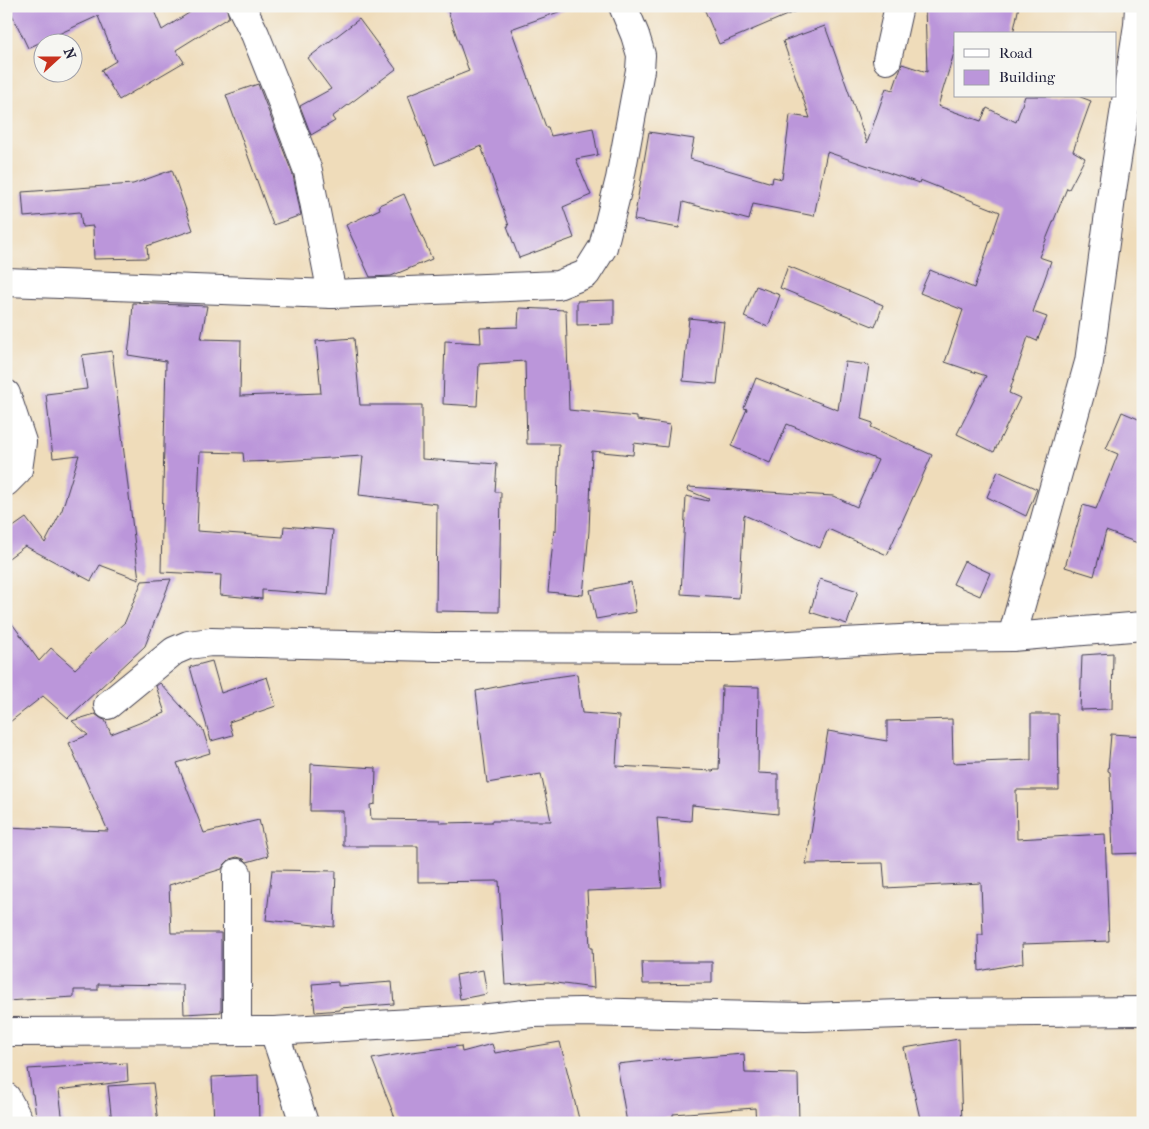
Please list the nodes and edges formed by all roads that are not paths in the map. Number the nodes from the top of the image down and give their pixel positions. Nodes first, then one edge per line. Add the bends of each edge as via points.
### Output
1 (241, 6) edge
2 (623, 6) edge
3 (899, 6) edge
4 (1139, 6) edge
5 (886, 60) dead end
6 (6, 282) edge
7 (332, 294) junction
8 (6, 394) edge
9 (6, 482) edge
10 (1143, 626) edge
11 (1012, 637) junction
12 (108, 705) dead end
13 (237, 873) dead end
14 (1143, 1011) edge
15 (237, 1031) junction
16 (274, 1031) junction
17 (6, 1032) edge
18 (6, 1097) edge
19 (20, 1123) edge
20 (304, 1123) edge

1 - 7 street via 308,171
2 - 7 street via 641,55 640,70 620,178 603,247 586,274 558,285
3 - 5 street
4 - 11 street via 1088,362
6 - 7 street
8 - 9 street via 22,442 18,470
10 - 11 street
11 - 12 street via 919,638 733,648 212,642 188,645 174,651
13 - 15 street
14 - 16 street via 806,1017 533,1013
15 - 16 street
15 - 17 street
16 - 20 street
18 - 19 street

